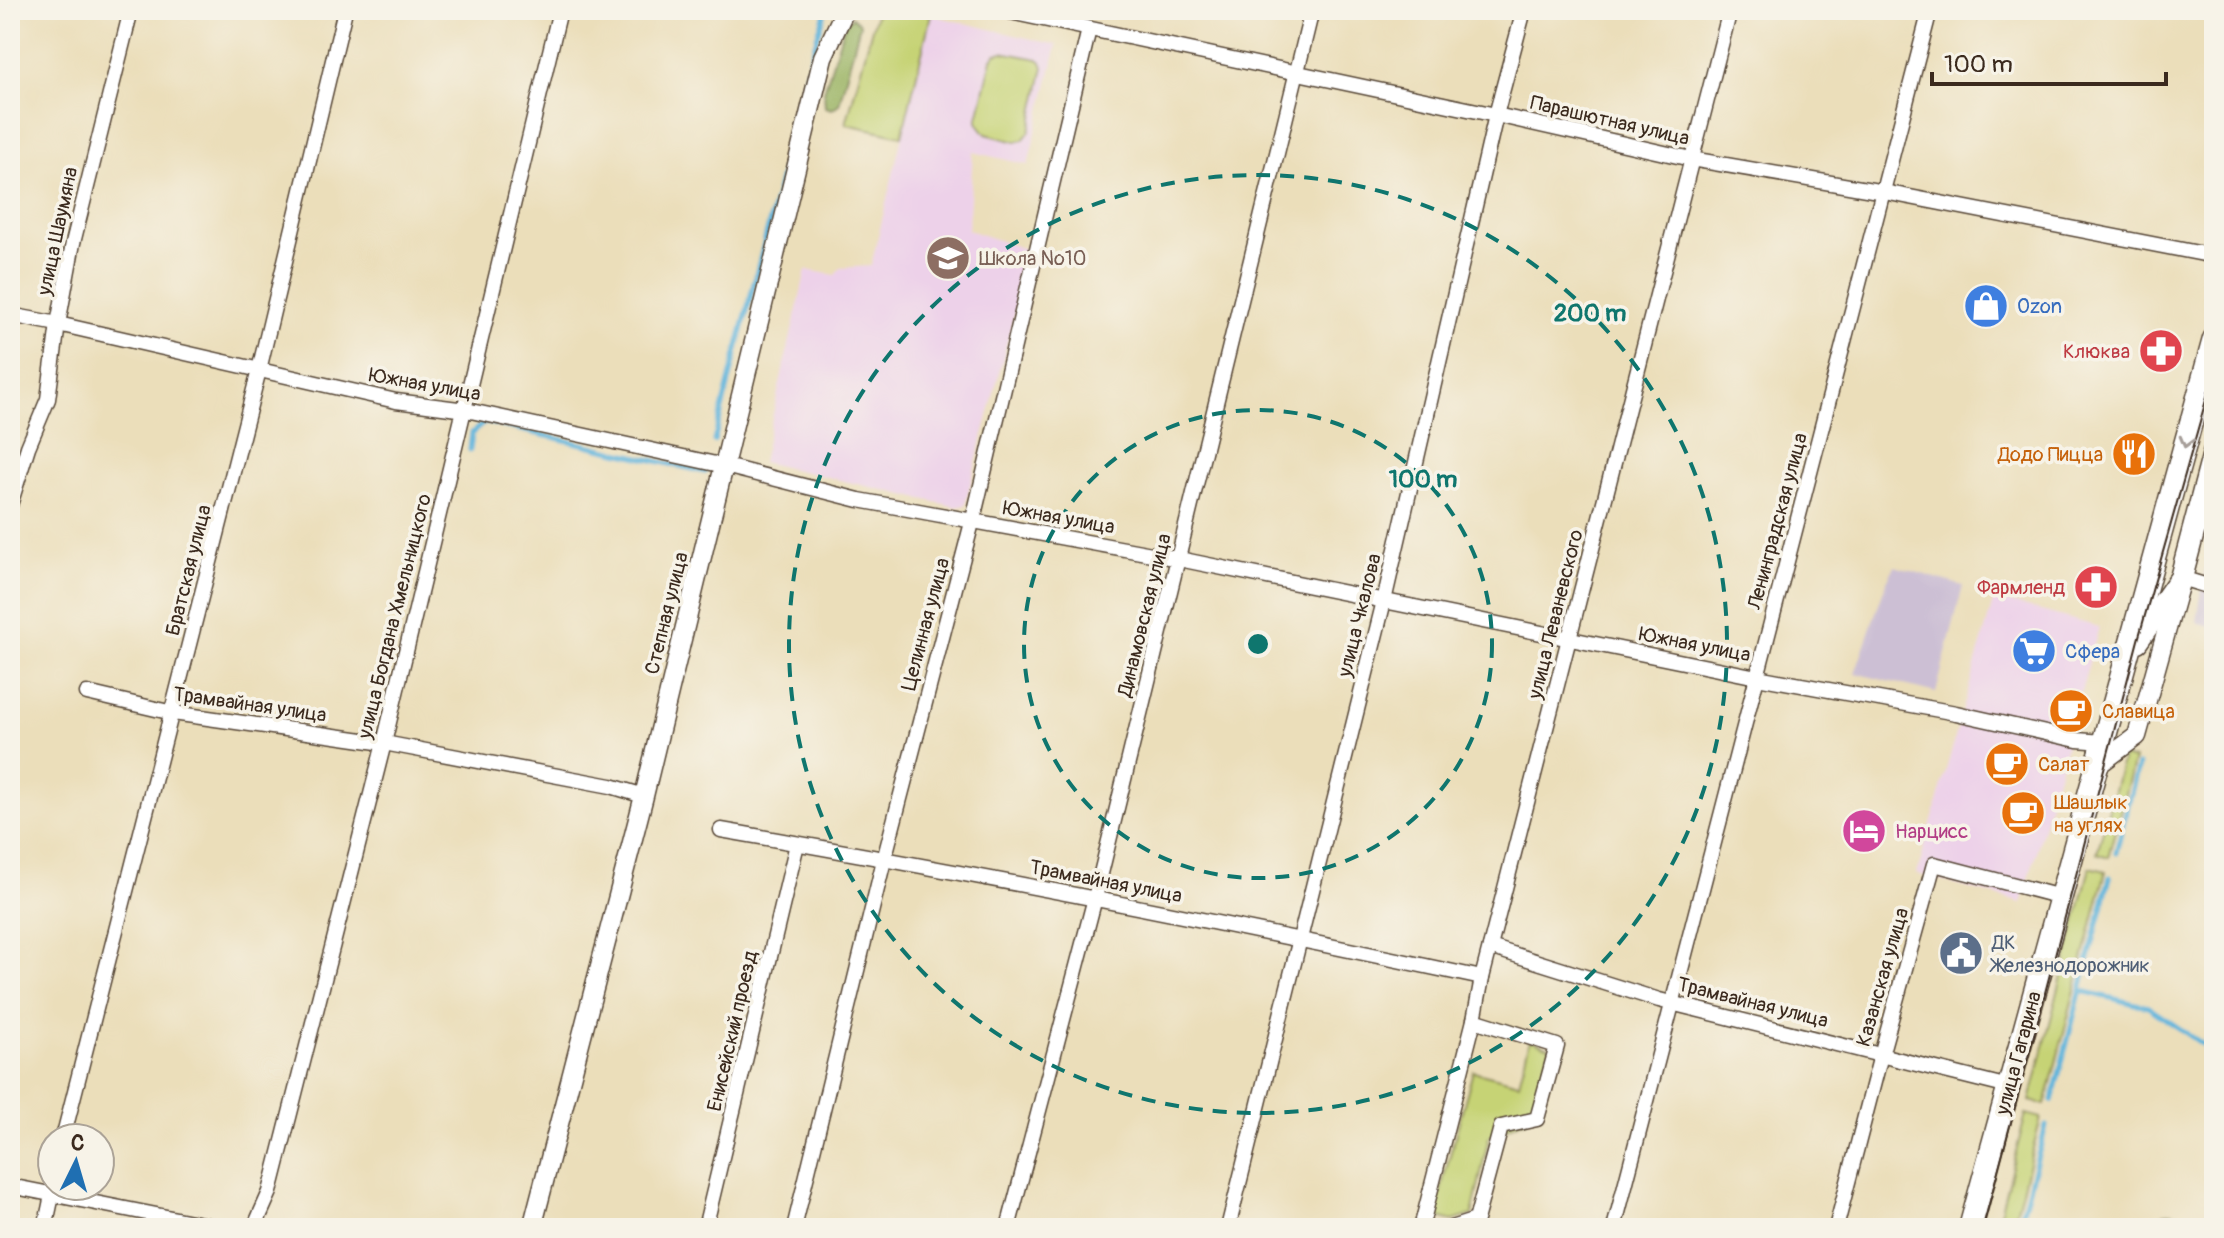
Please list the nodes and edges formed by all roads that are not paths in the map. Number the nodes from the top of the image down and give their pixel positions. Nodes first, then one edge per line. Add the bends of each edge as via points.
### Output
1 (131, 10) edge
2 (345, 10) edge
3 (560, 10) edge
4 (845, 10) edge
5 (1001, 10) edge
6 (1312, 10) edge
7 (1524, 10) edge
8 (1730, 10) edge
9 (1930, 10) edge
10 (1089, 29) junction
11 (1297, 72) junction
12 (1496, 115) junction
13 (1691, 159) junction
14 (1884, 192) junction
15 (2214, 256) edge
16 (10, 315) edge
17 (58, 324) junction
18 (2214, 339) edge
19 (259, 370) junction
20 (466, 410) junction
21 (2214, 453) edge
22 (725, 466) junction
23 (10, 505) edge
24 (972, 522) junction
25 (1179, 559) junction
26 (2181, 578) junction
27 (2214, 588) edge
28 (1384, 601) junction
29 (1569, 639) junction
30 (2130, 647) junction
31 (1757, 677) junction
32 (87, 693) dead end
33 (173, 713) junction
34 (2104, 742) junction
35 (384, 743) junction
36 (2098, 765) junction
37 (644, 796) junction
38 (721, 830) dead end
39 (797, 844) junction
40 (884, 860) junction
41 (2061, 897) junction
42 (1095, 898) junction
43 (1298, 939) junction
44 (1490, 947) junction
45 (1482, 978) junction
46 (1674, 1003) junction
47 (1474, 1020) junction
48 (1881, 1055) junction
49 (2009, 1087) junction
50 (67, 1122) edge
51 (10, 1186) edge
52 (36, 1189) edge
53 (51, 1202) edge
54 (103, 1202) edge
55 (1426, 1227) edge
56 (45, 1228) edge
57 (222, 1228) edge
58 (254, 1228) edge
59 (532, 1228) edge
60 (705, 1228) edge
61 (794, 1228) edge
62 (1008, 1228) edge
63 (1228, 1228) edge
64 (1451, 1228) edge
65 (1614, 1228) edge
66 (1836, 1228) edge
67 (1970, 1228) edge

1 - 17 street, улица Шаумяна
2 - 19 street, Братская улица
3 - 20 street, улица Богдана Хмельницкого
4 - 22 street, Степная улица via 823,57
5 - 10 street, Парашютная улица
6 - 11 street, Динамовская улица
7 - 12 street, улица Чкалова
8 - 13 street, улица Леваневского
9 - 14 street, Ленинградская улица
10 - 11 street, Парашютная улица
10 - 24 street, Целинная улица
11 - 12 street, Парашютная улица
11 - 25 street, Динамовская улица
12 - 13 street, Парашютная улица
12 - 28 street, улица Чкалова
13 - 14 street, Парашютная улица
13 - 29 street, улица Леваневского
14 - 15 street, Парашютная улица
14 - 31 street, Ленинградская улица
16 - 17 street, Южная улица
17 - 19 street, Южная улица
17 - 23 street, улица Шаумяна via 48,399
18 -> 30 main road, улица Гагарина
19 - 20 street, Южная улица via 396,401
19 - 33 street, Братская улица
20 - 22 street, Южная улица
20 - 35 street, улица Богдана Хмельницкого
21 - 26 main road, улица Гагарина
22 - 24 street, Южная улица
22 - 37 street, Степная улица
24 - 25 street, Южная улица
24 - 40 street, Целинная улица
25 - 28 street, Южная улица
25 - 42 street, Динамовская улица
26 - 27 street
26 - 30 main road, улица Гагарина
26 - 36 street via 2137,736
28 - 29 street, Южная улица
28 - 43 street, улица Чкалова
29 - 31 street, Южная улица
29 - 44 street, улица Леваневского
30 - 34 main road, улица Гагарина
31 - 34 street, Южная улица
31 - 46 street, Ленинградская улица
32 - 33 street, Трамвайная улица
33 - 35 street, Трамвайная улица
33 - 50 street, Братская улица
34 - 36 main road, улица Гагарина
35 - 37 street, Трамвайная улица
35 - 58 street, улица Богдана Хмельницкого via 270,1192
36 - 41 main road, улица Гагарина
37 - 59 street, Степная улица
38 - 39 street, Трамвайная улица
39 - 40 street, Трамвайная улица
39 - 60 street, Енисейский проезд
40 - 42 street, Трамвайная улица
40 - 61 street, Целинная улица
41 - 48 street, Казанская улица via 1934,864
41 - 49 main road, улица Гагарина
42 - 43 street, Трамвайная улица
42 - 62 street, Динамовская улица
43 - 45 street, Трамвайная улица
43 - 63 street, улица Чкалова
44 - 45 street, улица Леваневского
44 - 46 street, Трамвайная улица
45 - 47 street, улица Леваневского
46 - 48 street, Трамвайная улица
46 - 65 street, Ленинградская улица
47 - 55 street, улица Леваневского
47 - 64 street via 1557,1046 1537,1119 1501,1127 1476,1220
48 - 49 street, Трамвайная улица
48 - 66 street, Казанская улица
49 - 67 main road, улица Гагарина
51 - 52 street
53 - 56 street
54 - 57 street

